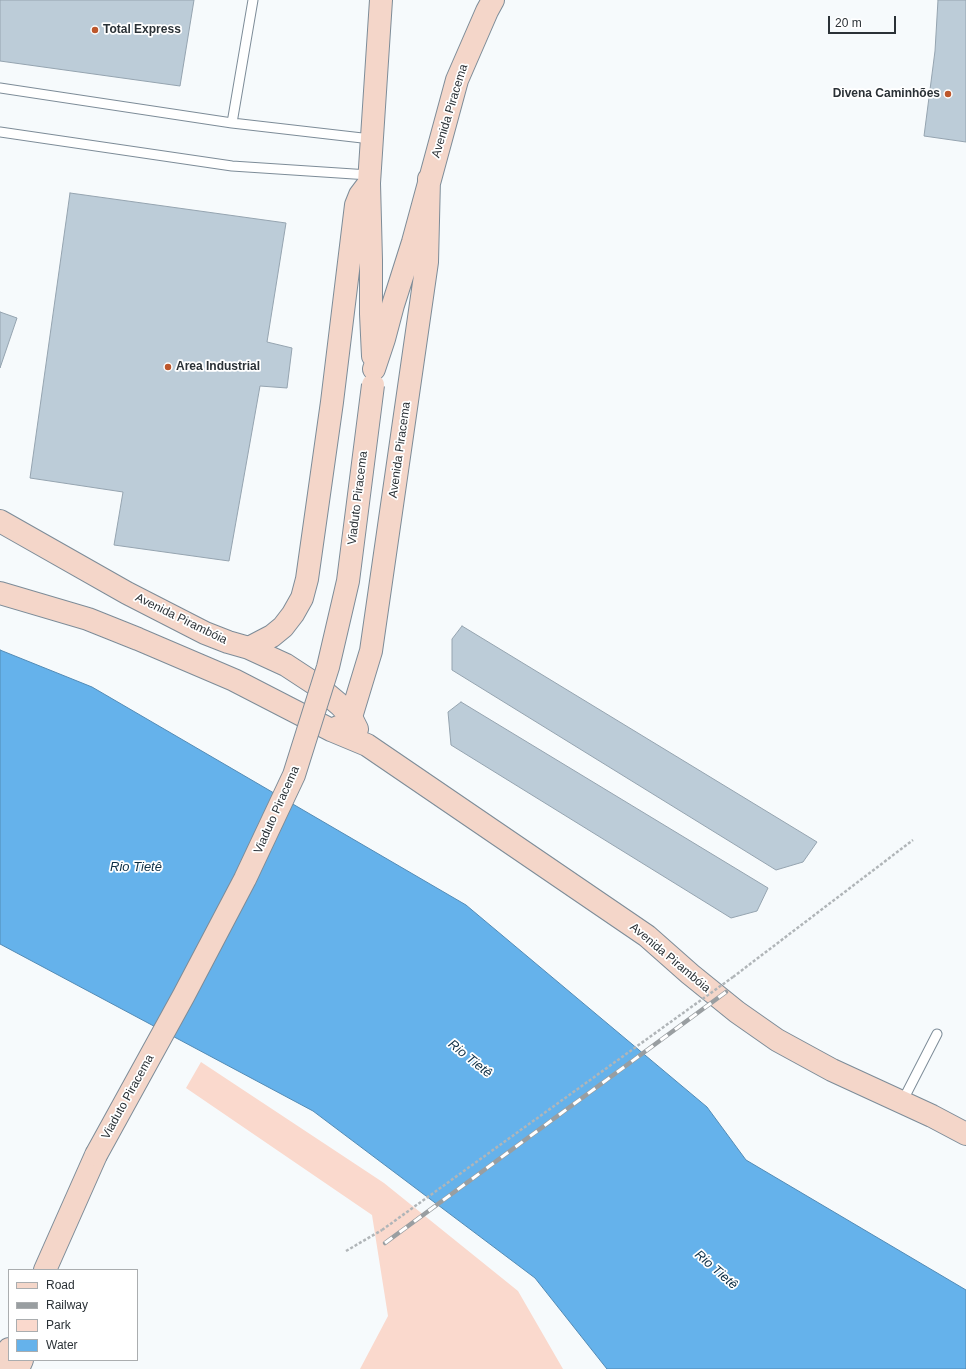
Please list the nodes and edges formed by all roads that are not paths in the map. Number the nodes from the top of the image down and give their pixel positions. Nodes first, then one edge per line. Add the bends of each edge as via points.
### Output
1 (253, 0) edge
2 (381, 0) edge
3 (492, 0) edge
4 (0, 88) edge
5 (232, 123) junction
6 (0, 132) edge
7 (371, 139) junction
8 (369, 179) junction
9 (430, 179) junction
10 (373, 377) junction
11 (0, 521) edge
12 (0, 593) edge
13 (249, 648) junction
14 (351, 717) junction
15 (331, 730) junction
16 (367, 745) junction
17 (937, 1034) dead end
18 (902, 1102) junction
19 (966, 1134) edge
20 (44, 1269) edge
21 (8, 1352) edge
22 (0, 1368) edge

1 - 5 lane
2 - 7 main road
3 - 9 main road, Avenida Piracema via 457,80
4 - 5 lane
5 - 7 lane
6 - 8 lane via 232,166
7 - 8 main road
8 - 10 main road
8 - 13 main road via 356,205 307,579 302,598 283,627
9 - 10 main road, Avenida Piracema
9 - 14 main road, Avenida Piracema via 427,262 371,652
10 - 20 main road, Viaduto Piracema, bridge via 348,581 328,667 294,775 245,879 96,1155
11 - 13 main road, Avenida Pirambóia via 127,593 198,629
12 - 15 main road, Avenida Pirambóia via 88,619 138,639 234,680
13 - 14 main road, Avenida Pirambóia via 286,665 315,684
14 - 15 main road via 345,724
14 - 16 main road, Avenida Pirambóia
15 - 16 main road, Avenida Pirambóia
16 - 18 main road, Avenida Pirambóia via 647,936 737,1012 777,1040 832,1070
17 - 18 lane
18 - 19 main road, Avenida Pirambóia
21 - 22 main road

